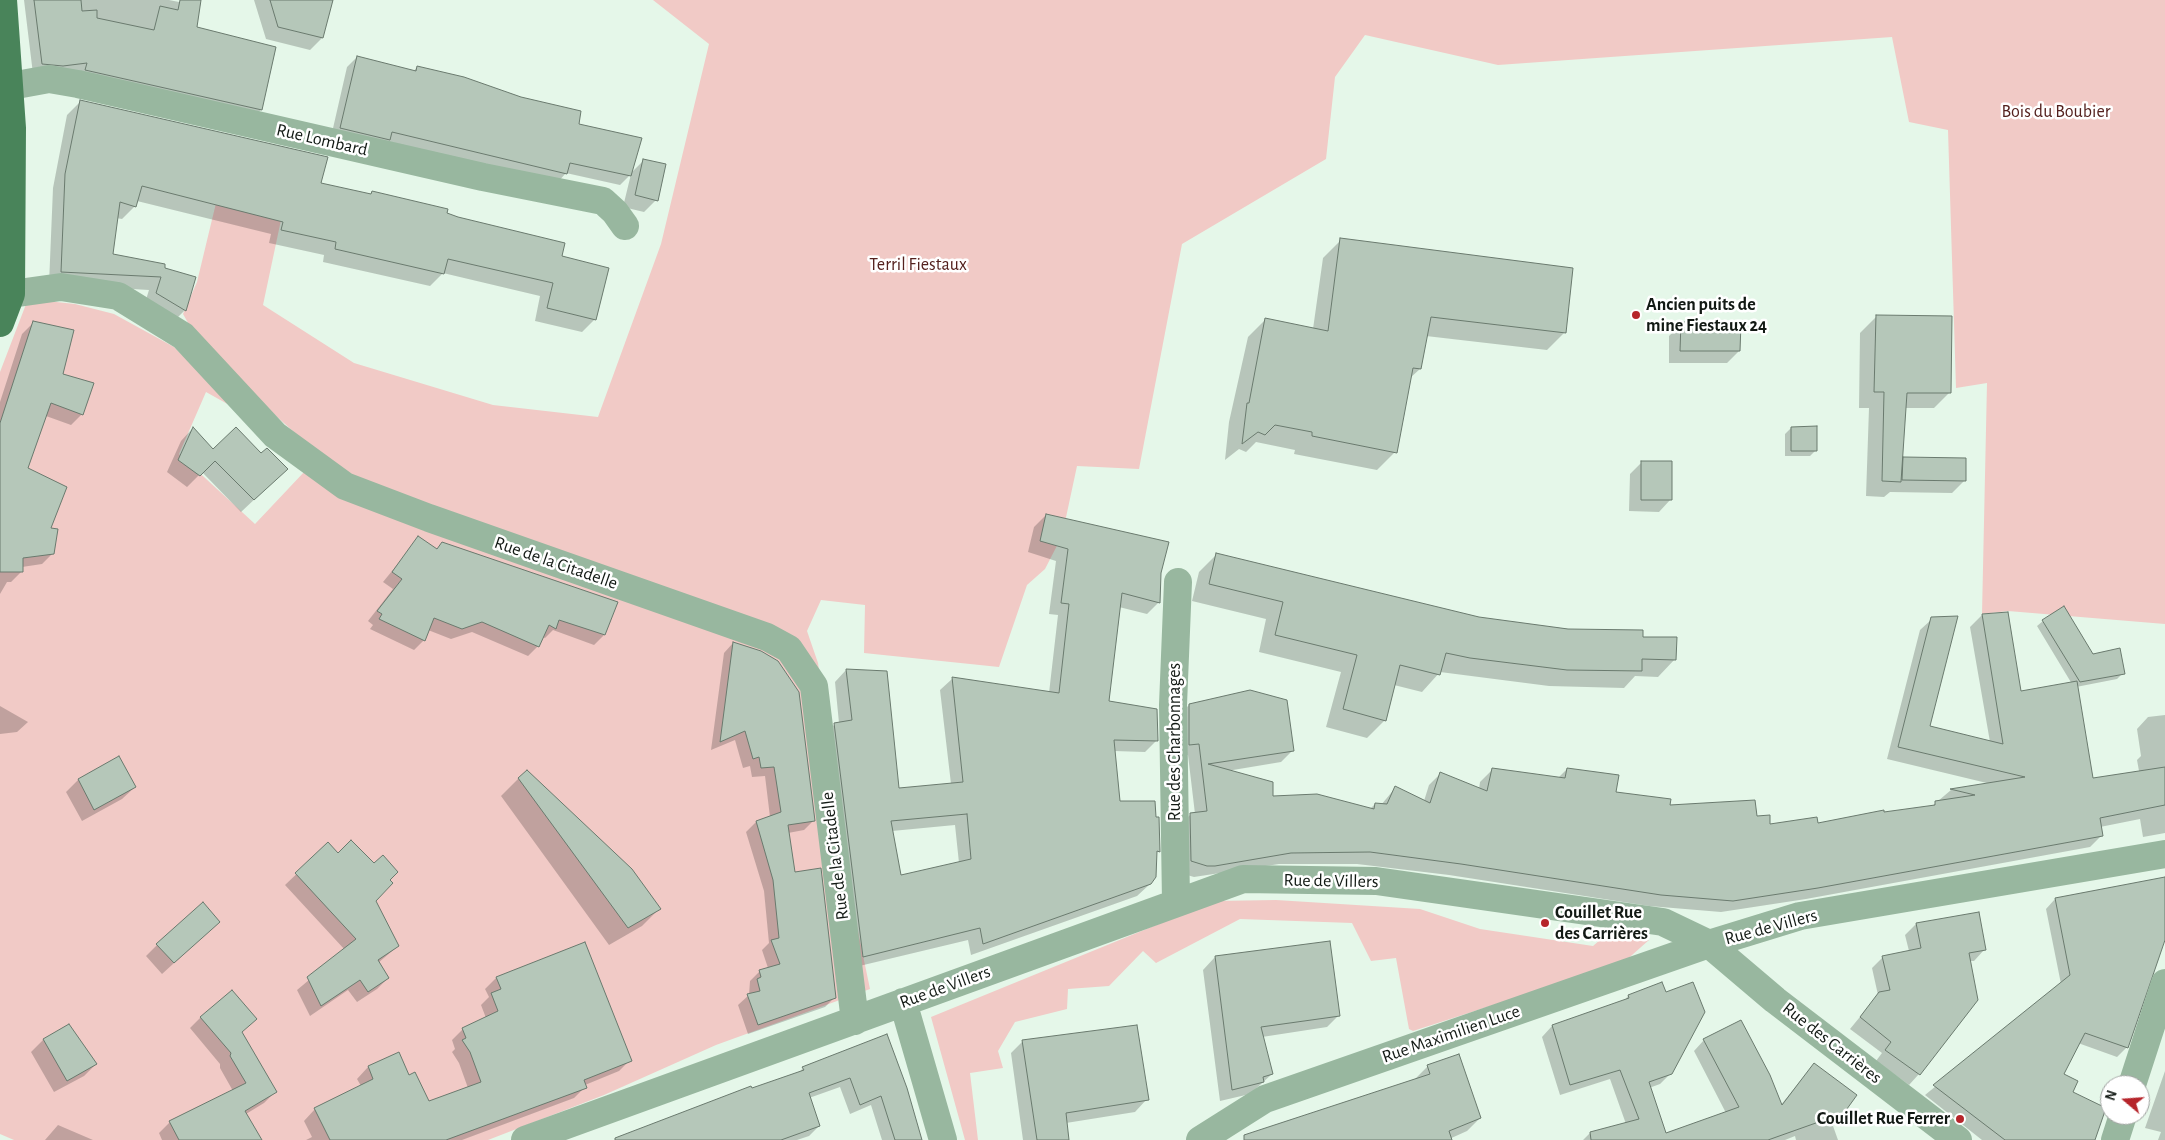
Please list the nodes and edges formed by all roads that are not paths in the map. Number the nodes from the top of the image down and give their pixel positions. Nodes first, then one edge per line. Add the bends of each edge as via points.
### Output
1 (2, 0) edge
2 (4, 88) edge
3 (625, 226) dead end
4 (11, 294) junction
5 (0, 323) edge
6 (1178, 582) dead end
7 (2165, 854) edge
8 (1176, 902) junction
9 (1709, 944) junction
10 (2165, 983) edge
11 (903, 1002) junction
12 (855, 1021) junction
13 (2135, 1075) edge
14 (2120, 1125) edge
15 (525, 1140) edge
16 (943, 1140) edge
17 (1200, 1140) edge
18 (1958, 1140) edge
19 (2115, 1140) edge

1 - 2 main road
2 - 3 street, Rue Lombard via 49,79 78,84 482,177 603,201
2 - 4 main road via 12,128
4 - 5 main road
4 - 12 street, Rue de la Citadelle via 61,286 118,296 183,336 275,435 345,486 767,637 789,649 814,686
6 - 8 street, Rue des Charbonnages via 1173,705
7 - 9 street, Rue de Villers via 1800,916
8 - 9 street, Rue de Villers via 1243,879 1376,881 1663,922
8 - 11 street, Rue de Villers
9 - 17 street, Rue Maximilien Luce via 1265,1099
9 - 18 street, Rue des Carrières via 1776,1000
10 - 13 street
11 - 12 street, Rue de Villers
11 - 16 street
12 - 15 street, Rue de Villers
14 - 19 street

